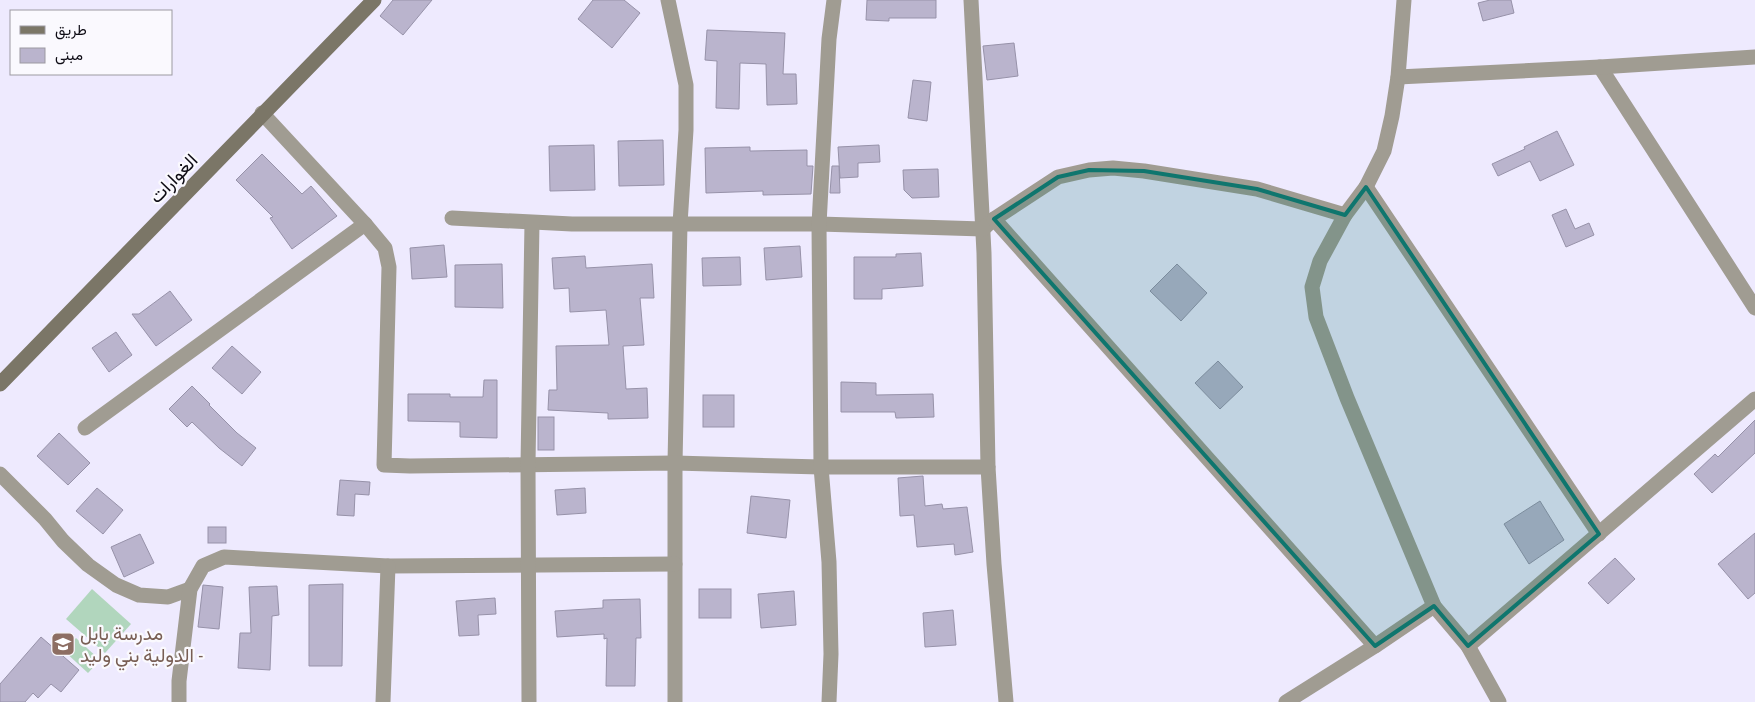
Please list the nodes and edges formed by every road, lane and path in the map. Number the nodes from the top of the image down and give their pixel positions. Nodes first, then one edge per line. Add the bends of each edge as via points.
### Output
1 (374, 0) edge
2 (834, 0) edge
3 (971, 0) edge
4 (1404, 0) edge
5 (671, 2) edge
6 (1755, 57) edge
7 (1600, 67) junction
8 (1398, 77) junction
9 (262, 113) junction
10 (1366, 187) junction
11 (1345, 215) junction
12 (452, 218) dead end
13 (532, 223) junction
14 (365, 224) junction
15 (680, 224) junction
16 (819, 224) junction
17 (988, 224) junction
18 (1755, 308) edge
19 (0, 384) edge
20 (1755, 399) edge
21 (85, 428) dead end
22 (675, 463) junction
23 (528, 464) junction
24 (821, 467) junction
25 (988, 467) junction
26 (0, 474) edge
27 (1599, 534) junction
28 (528, 564) junction
29 (676, 564) junction
30 (388, 566) junction
31 (190, 589) junction
32 (1434, 606) junction
33 (1375, 646) junction
34 (1468, 646) junction
35 (179, 702) edge
36 (383, 702) edge
37 (529, 702) edge
38 (675, 702) edge
39 (829, 702) edge
40 (1006, 702) edge
41 (1286, 702) edge
42 (1499, 702) edge

1 - 9 street, الغوارات
2 - 16 street via 828,39
3 - 17 street
4 - 8 street
5 - 15 street via 686,84
6 - 7 street
7 - 8 street
7 - 18 street
8 - 10 street via 1384,151
9 - 14 street
9 - 19 street, الغوارات
10 - 11 street
10 - 27 street
11 - 17 street via 1257,189 1113,168 1058,177
11 - 32 street via 1320,261 1312,287 1316,317
12 - 13 street
13 - 15 street
13 - 23 street
14 - 21 street
14 - 23 street via 385,248 389,267 384,465
15 - 16 street
15 - 22 street
16 - 17 street
16 - 24 street
17 - 25 street
17 - 33 street
20 - 27 street
22 - 23 street
22 - 24 street
22 - 29 street
23 - 28 street
24 - 25 street
24 - 39 street via 829,562
25 - 40 street
26 - 31 street via 63,542 116,586 139,595 168,597
27 - 34 street
28 - 29 street
28 - 30 street
28 - 37 street
29 - 38 street
30 - 31 street via 224,557 203,566
30 - 36 street
31 - 35 street
32 - 33 street
32 - 34 street
33 - 41 street
34 - 42 street

